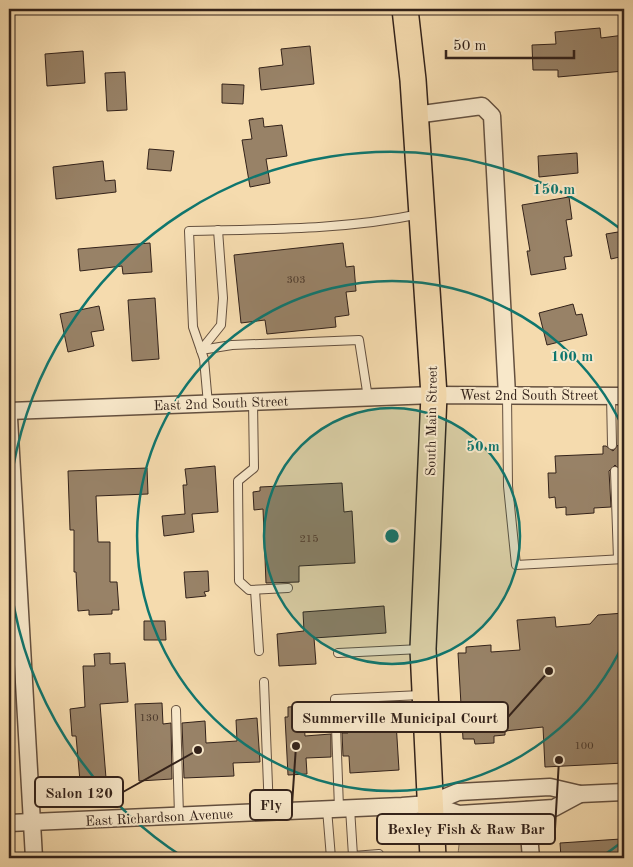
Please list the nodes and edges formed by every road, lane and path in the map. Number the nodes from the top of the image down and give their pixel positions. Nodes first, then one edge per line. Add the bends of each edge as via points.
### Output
1 (405, 9) edge
2 (415, 114) junction
3 (422, 213) junction
4 (218, 230) junction
5 (201, 350) junction
6 (507, 395) junction
7 (434, 396) junction
8 (618, 396) edge
9 (368, 398) junction
10 (253, 402) junction
11 (208, 404) junction
12 (9, 411) edge
13 (9, 418) edge
14 (612, 445) dead end
15 (614, 471) dead end
16 (624, 494) edge
17 (615, 495) junction
18 (621, 559) edge
19 (288, 588) dead end
20 (255, 590) junction
21 (422, 649) junction
22 (259, 651) dead end
23 (338, 653) dead end
24 (264, 682) dead end
25 (423, 695) junction
26 (176, 710) dead end
27 (624, 792) edge
28 (580, 794) junction
29 (429, 804) junction
30 (338, 808) junction
31 (527, 810) junction
32 (269, 812) junction
33 (179, 816) junction
34 (32, 822) junction
35 (9, 823) edge
36 (34, 858) edge
37 (331, 858) edge
38 (379, 858) edge
39 (433, 858) edge
40 (530, 858) edge

1 - 2 main road, South Main Street
2 - 3 main road, South Main Street
2 - 6 street via 482,106 492,116
3 - 4 lane via 380,222
3 - 7 main road, South Main Street
4 - 5 lane via 223,298 221,325
4 - 5 lane via 189,231 193,327
5 - 9 lane via 232,344 359,340
5 - 11 lane
6 - 7 street, West 2nd South Street
6 - 8 street, West 2nd South Street
6 - 18 lane via 508,486 516,565
7 - 9 street, East 2nd South Street
7 - 21 main road, South Main Street
8 - 14 lane
9 - 10 street, East 2nd South Street
10 - 11 street, East 2nd South Street
10 - 20 lane via 254,468 238,481 239,581 249,590
11 - 12 street, East 2nd South Street
13 - 34 street
15 - 17 lane
16 - 17 lane
17 - 18 lane
19 - 20 lane
20 - 22 lane
21 - 23 lane
21 - 25 main road, South Main Street
24 - 32 lane
25 - 29 main road, South Main Street
25 - 30 lane via 335,699
26 - 33 lane
27 - 28 street
28 - 29 street via 550,786 458,792
28 - 31 street via 554,808
29 - 30 street, East Richardson Avenue
29 - 31 street via 459,814
29 - 39 main road, South Main Street
30 - 32 street, East Richardson Avenue
30 - 37 lane
30 - 38 lane via 353,856 379,854
31 - 40 street
32 - 33 street, East Richardson Avenue
33 - 34 street, East Richardson Avenue
34 - 35 street, East Richardson Avenue
34 - 36 street

